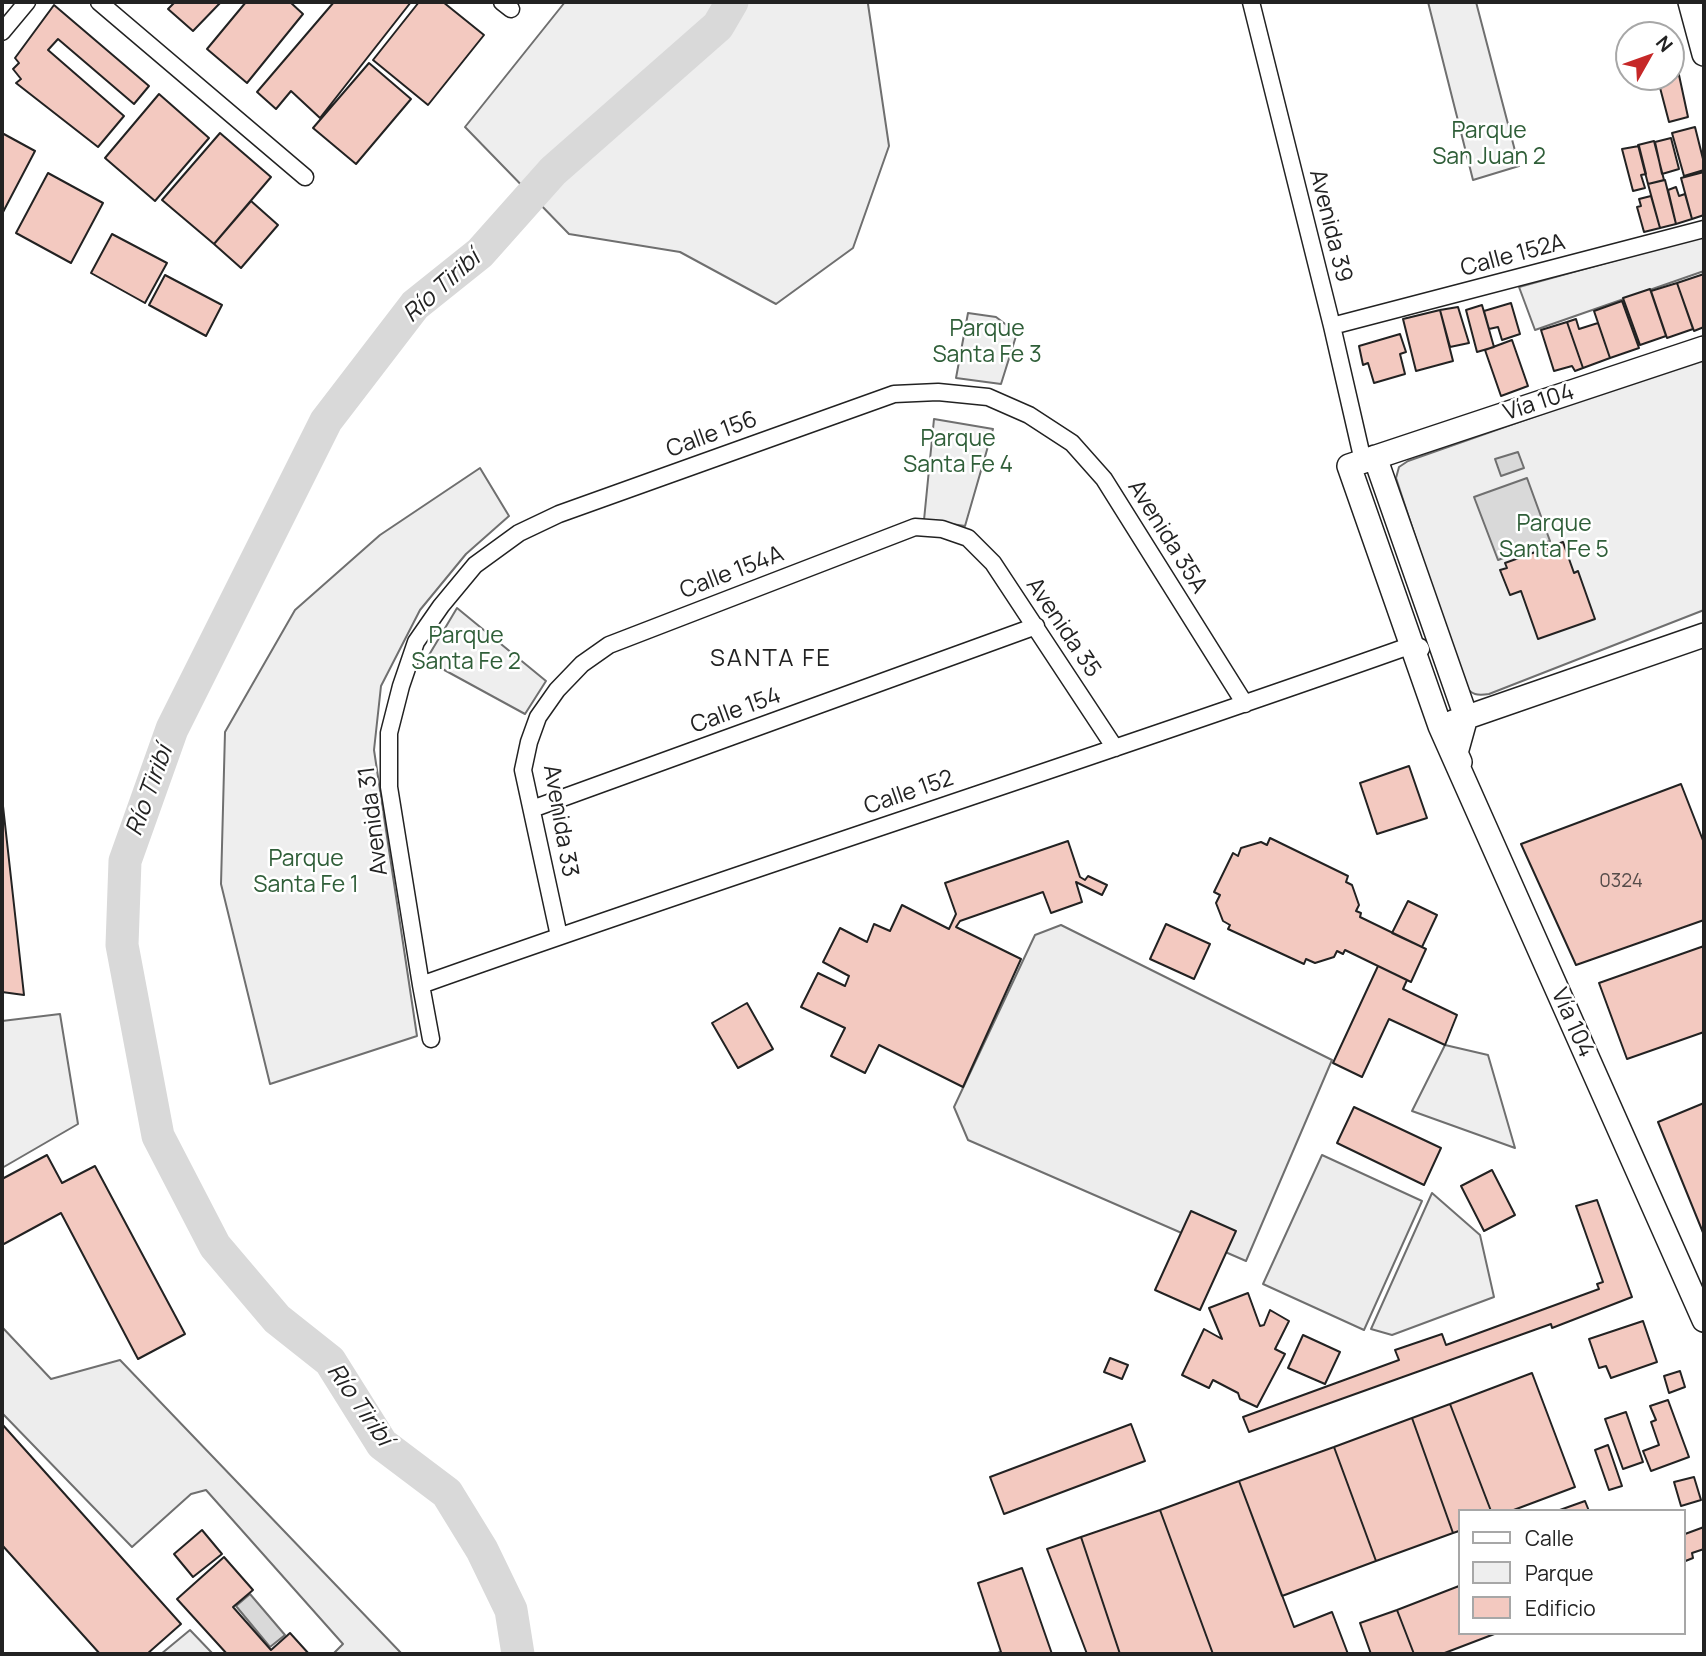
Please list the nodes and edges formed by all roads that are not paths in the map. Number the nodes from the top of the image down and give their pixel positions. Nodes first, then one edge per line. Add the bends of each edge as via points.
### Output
1 (27, 2) edge
2 (99, 2) edge
3 (1251, 2) edge
4 (1690, 2) edge
5 (2, 32) edge
6 (1704, 54) edge
7 (305, 177) dead end
8 (1704, 229) edge
9 (1332, 326) junction
10 (1704, 348) edge
11 (1029, 415) joint
12 (1369, 459) junction
13 (968, 538) joint
14 (441, 606) joint
15 (1036, 626) junction
16 (1704, 635) edge
17 (1412, 645) junction
18 (1245, 704) junction
19 (538, 717) joint
20 (1451, 722) junction
21 (1115, 748) junction
22 (532, 809) junction
23 (559, 936) junction
24 (421, 985) junction
25 (431, 1039) dead end
26 (1704, 1292) edge
27 (1704, 1320) edge

1 - 5 street
2 - 7 street
3 - 9 street, Avenida 39
4 - 6 main road
8 - 9 street, Calle 152A
9 - 12 street, Avenida 39
10 - 12 main road, Vía 104
11 - 14 street, Calle 156 via 988,397 894,394 558,514 520,533 475,565
11 - 18 street, Avenida 35A via 1072,443 1104,479
12 - 17 main road, Vía 104 via 1349,466
12 - 20 main road, Vía 104
13 - 15 street, Avenida 35 via 993,563
13 - 19 street, Calle 154A via 942,529 915,527 608,645 582,664
14 - 24 street, Avenida 31 via 416,642 389,733 389,787
15 - 21 street, Avenida 35
15 - 22 street, Calle 154
16 - 20 main road
17 - 18 street, Calle 152
17 - 20 main road, Vía 104
18 - 21 street, Calle 152
19 - 22 street, Avenida 33 via 523,770
20 - 26 main road, Vía 104 via 1456,753 1491,833
20 - 27 main road, Vía 104
21 - 23 street, Calle 152
22 - 23 street, Avenida 33
23 - 24 street, Calle 152
24 - 25 street, Avenida 31

